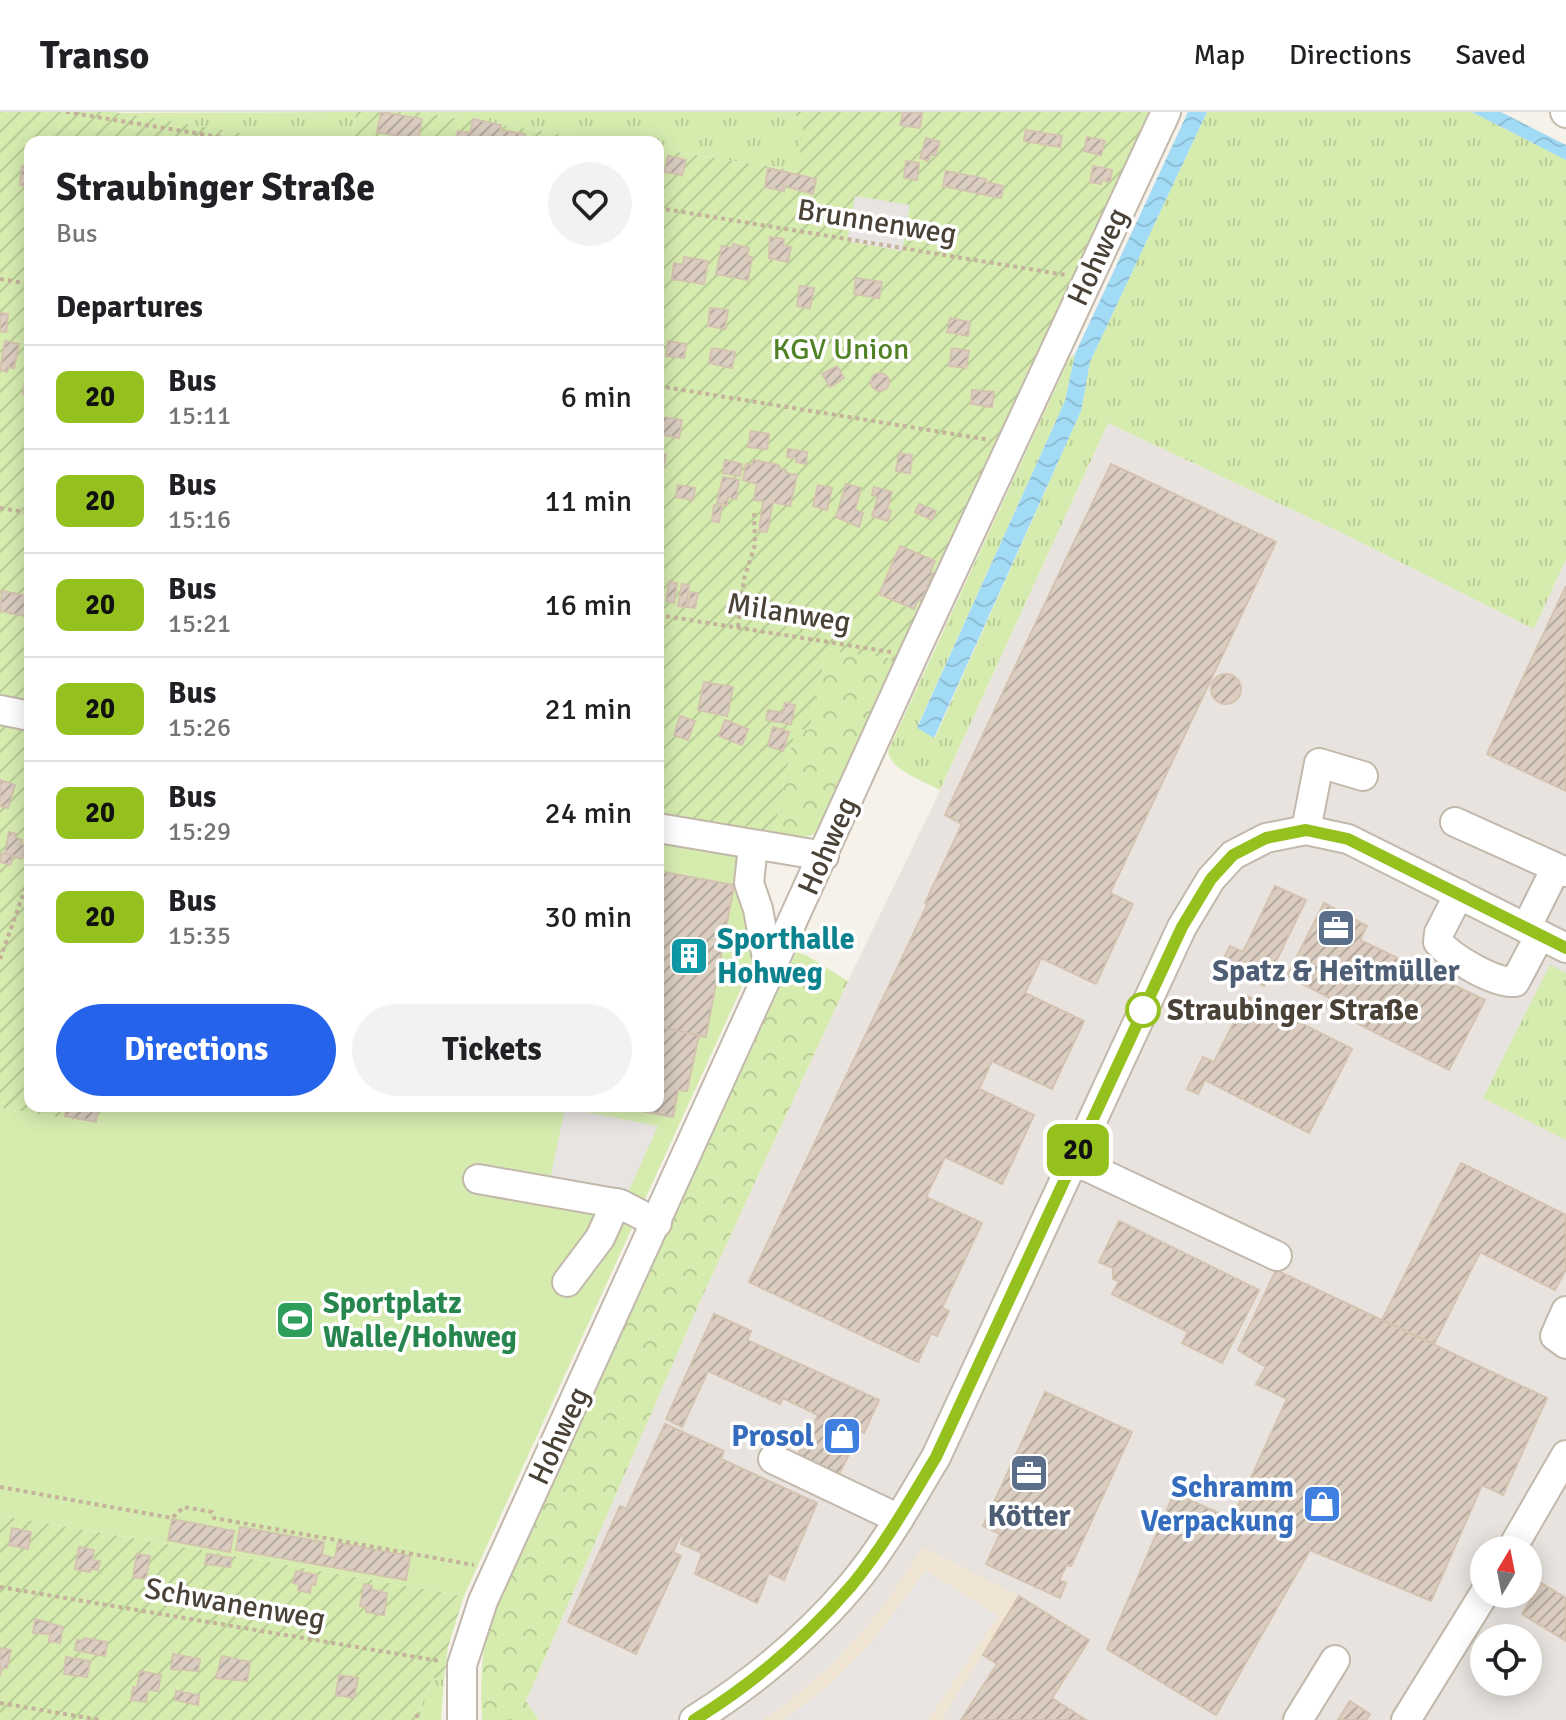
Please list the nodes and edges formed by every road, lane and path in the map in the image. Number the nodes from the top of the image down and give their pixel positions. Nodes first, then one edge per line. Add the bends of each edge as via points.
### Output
1 (66, 112) edge
2 (1166, 112) edge
3 (213, 136) edge
4 (664, 209) edge
5 (0, 279) edge
6 (1089, 279) junction
7 (24, 283) edge
8 (664, 387) edge
9 (1012, 443) junction
10 (0, 508) edge
11 (754, 510) dead end
12 (24, 512) edge
13 (664, 616) edge
14 (738, 627) junction
15 (913, 656) junction
16 (0, 710) edge
17 (24, 715) edge
18 (1363, 776) dead end
19 (1455, 822) dead end
20 (664, 829) edge
21 (1306, 830) junction
22 (753, 846) junction
23 (824, 856) junction
24 (1561, 870) edge
25 (24, 892) edge
26 (1459, 894) junction
27 (1533, 931) junction
28 (1566, 948) edge
29 (0, 959) edge
30 (770, 975) junction
31 (1073, 1160) junction
32 (478, 1179) dead end
33 (616, 1203) junction
34 (657, 1223) junction
35 (1277, 1256) dead end
36 (567, 1282) dead end
37 (1566, 1311) edge
38 (1566, 1344) edge
39 (1566, 1455) edge
40 (773, 1459) dead end
41 (0, 1487) edge
42 (899, 1519) junction
43 (1519, 1536) edge
44 (498, 1569) junction
45 (0, 1587) edge
46 (1476, 1608) edge
47 (1335, 1660) dead end
48 (462, 1665) junction
49 (0, 1703) edge
50 (416, 1714) dead end
51 (1415, 1717) edge
52 (100, 1720) edge
53 (420, 1720) edge
54 (462, 1720) edge
55 (694, 1720) edge
56 (1298, 1720) edge

1 - 3 path
2 - 6 street, Hohweg
4 - 6 path, Brunnenweg
5 - 7 path
6 - 9 street, Hohweg
8 - 9 path
9 - 15 street, Hohweg
10 - 12 path
11 - 14 path via 755,545
13 - 14 path, Milanweg
14 - 15 path, Milanweg
15 - 23 street, Hohweg
16 - 17 street
18 - 21 street via 1319,763
19 - 24 street
20 - 22 street
21 - 26 street via 1348,839
21 - 31 street via 1266,838 1233,855 1211,879 1175,939
22 - 23 street
22 - 30 street via 749,883
23 - 30 street, Hohweg
24 - 27 street
25 - 29 path
26 - 27 street
26 - 27 street via 1438,942 1448,954 1490,976 1515,982
27 - 28 street
30 - 34 street, Hohweg
31 - 35 street
31 - 42 street via 936,1457
32 - 33 street
33 - 34 street
33 - 36 street via 600,1238
34 - 44 street, Hohweg
37 - 38 street via 1555,1336
39 - 43 street
40 - 42 street
41 - 44 path via 172,1518 184,1507 212,1512 214,1518
42 - 55 street via 853,1583 803,1637
44 - 48 street, Hohweg
45 - 48 path, Schwanenweg
46 - 51 street
47 - 56 street
48 - 54 street, Hohweg
49 - 52 path
50 - 53 path

